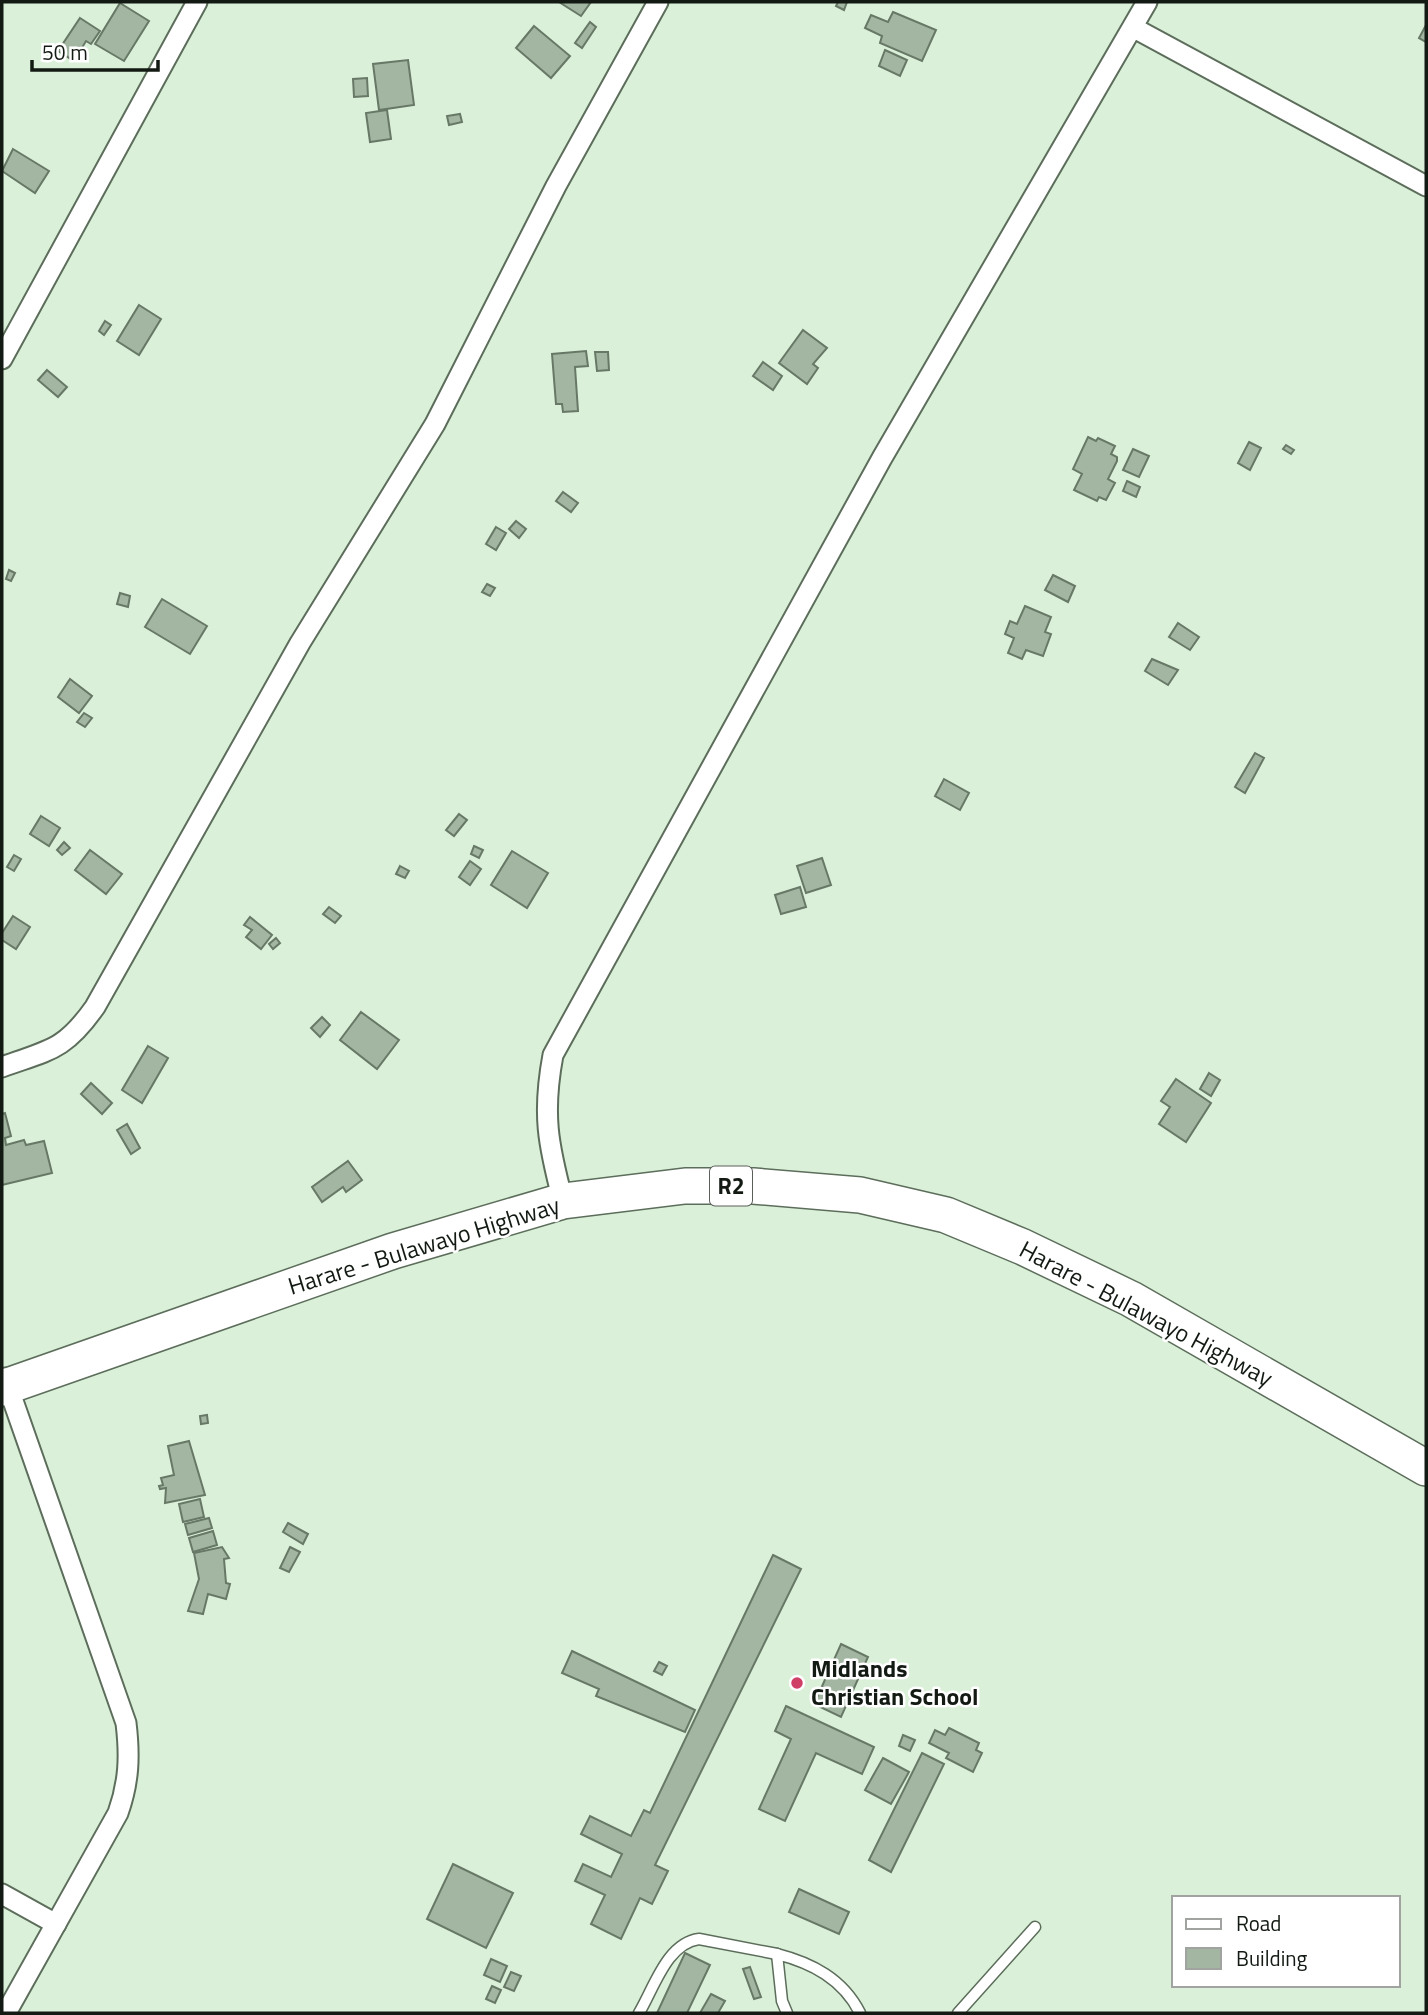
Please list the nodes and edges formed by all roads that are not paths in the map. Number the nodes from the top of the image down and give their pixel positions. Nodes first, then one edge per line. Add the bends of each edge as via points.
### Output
1 (197, 2) edge
2 (658, 2) edge
3 (1147, 2) edge
4 (1134, 28) junction
5 (1426, 186) edge
6 (2, 359) edge
7 (2, 1067) edge
8 (563, 1201) junction
9 (4, 1381) edge
10 (1426, 1468) edge
11 (2, 1894) edge
12 (55, 1924) junction
13 (1035, 1927) dead end
14 (777, 1954) junction
15 (6, 2013) edge
16 (639, 2013) edge
17 (787, 2013) edge
18 (860, 2013) edge
19 (958, 2013) edge

1 - 6 street
2 - 7 street via 556,186 435,424 300,643 95,1007 61,1045
3 - 4 street
4 - 5 street
4 - 8 street via 882,458 553,1055 545,1095 547,1140
8 - 9 highway, Harare - Bulawayo Highway / R2 via 393,1251
8 - 10 highway, Harare - Bulawayo Highway / R2 via 685,1186 753,1186 860,1195 946,1215 1130,1299
9 - 12 street via 126,1723 130,1760 118,1813
11 - 12 street
12 - 15 street
13 - 19 lane
14 - 16 lane via 686,1940 676,1948
14 - 17 lane
14 - 18 lane via 805,1961 838,1983

